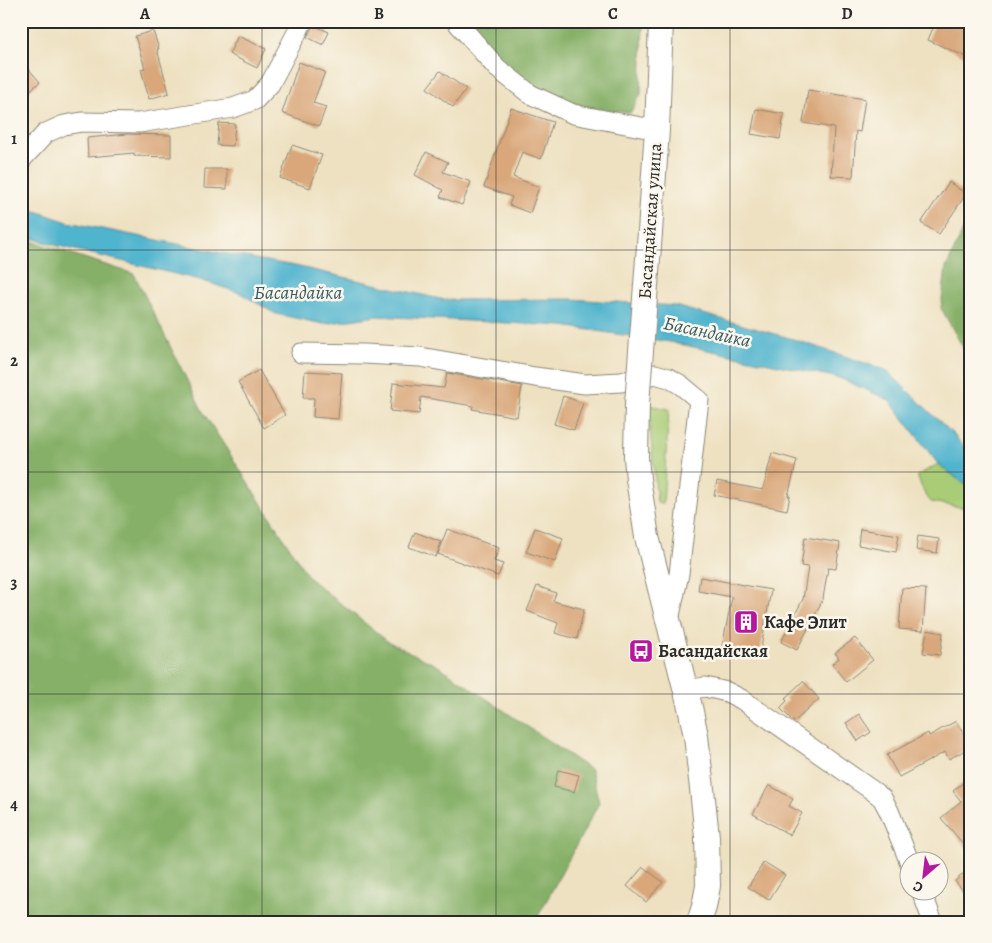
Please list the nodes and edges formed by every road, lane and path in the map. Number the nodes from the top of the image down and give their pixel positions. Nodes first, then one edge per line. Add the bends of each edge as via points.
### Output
1 (303, 21) edge
2 (456, 21) edge
3 (661, 21) edge
4 (657, 130) junction
5 (21, 160) edge
6 (301, 353) dead end
7 (668, 621) junction
8 (686, 690) junction
9 (905, 850) edge
10 (924, 900) edge
11 (698, 922) edge
12 (933, 922) edge

1 - 5 street via 270,84 255,100 233,108 139,123 82,122 64,125 46,133
2 - 4 street via 497,68 530,94 573,114
3 - 4 street, Басандайская улица
4 - 7 street, Басандайская улица, bridge via 636,457 647,537
6 - 7 street via 420,357 585,384 621,382 655,374 681,385 699,400 679,574
7 - 8 street, Басандайская улица
8 - 9 street via 706,687 741,699 873,791 882,798 889,811
8 - 11 street, Басандайская улица via 696,736 707,837 708,886
10 - 12 street

